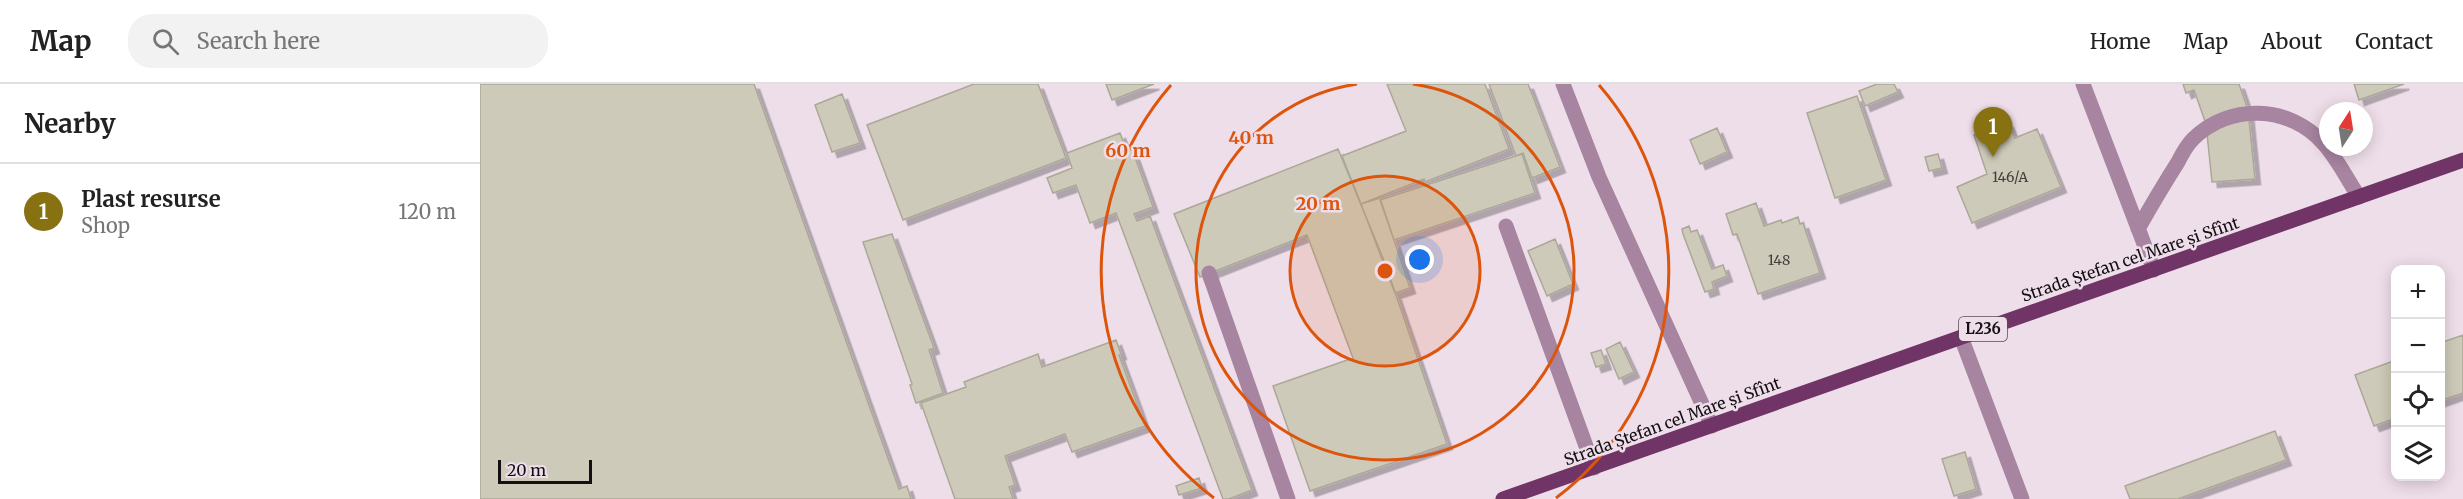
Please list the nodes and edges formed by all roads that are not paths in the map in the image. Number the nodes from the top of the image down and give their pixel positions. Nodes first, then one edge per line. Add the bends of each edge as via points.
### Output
1 (1563, 84) edge
2 (2083, 84) edge
3 (2463, 160) edge
4 (2359, 196) junction
5 (1506, 226) dead end
6 (2138, 229) junction
7 (2154, 270) junction
8 (1209, 273) dead end
9 (1961, 337) junction
10 (1712, 426) junction
11 (1594, 468) junction
12 (1288, 499) edge
13 (1503, 499) edge
14 (2022, 499) edge

1 - 10 street via 1599,177
2 - 6 street
3 - 4 main road, Strada Ștefan cel Mare și Sfînt / L236
4 - 6 street via 2325,144 2305,126 2283,117 2241,113 2205,128 2191,140
4 - 7 main road, Strada Ștefan cel Mare și Sfînt / L236
5 - 11 street
6 - 7 street
7 - 9 main road, Strada Ștefan cel Mare și Sfînt / L236
8 - 12 street
9 - 10 main road, Strada Ștefan cel Mare și Sfînt / L236
9 - 14 street
10 - 11 main road, Strada Ștefan cel Mare și Sfînt / L236
11 - 13 main road, Strada Ștefan cel Mare și Sfînt / L236

